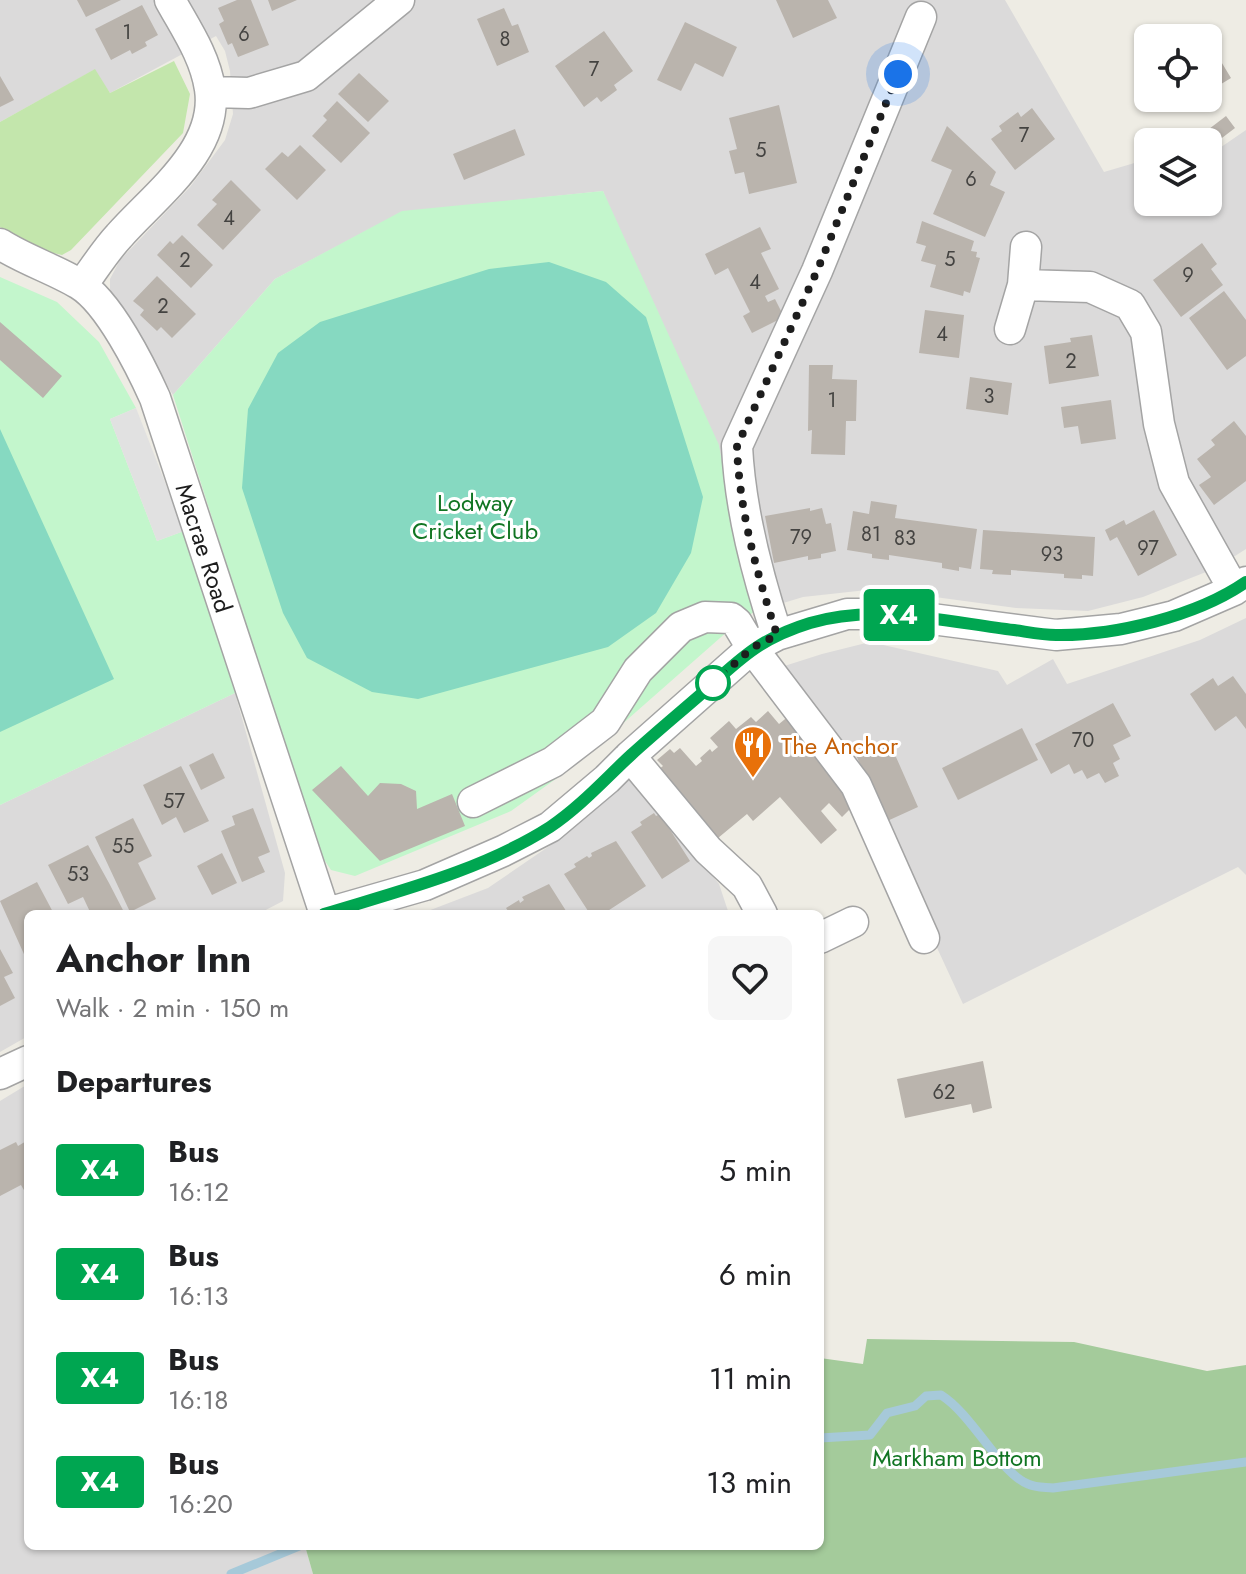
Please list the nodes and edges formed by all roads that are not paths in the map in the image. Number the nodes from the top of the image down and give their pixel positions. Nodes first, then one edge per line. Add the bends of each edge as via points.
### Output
1 (170, 0) edge
2 (399, 0) edge
3 (921, 17) dead end
4 (211, 92) junction
5 (0, 244) edge
6 (1026, 247) dead end
7 (82, 285) junction
8 (1023, 285) junction
9 (1010, 329) dead end
10 (1240, 586) edge
11 (764, 642) junction
12 (630, 756) junction
13 (473, 802) dead end
14 (324, 910) edge
15 (339, 910) edge
16 (760, 910) edge
17 (853, 922) dead end
18 (824, 936) edge
19 (924, 938) dead end
20 (24, 1063) edge
21 (0, 1074) edge

1 - 4 street via 202,58
2 - 4 street via 306,76 249,93
3 - 11 street via 817,271 737,446 761,586
4 - 7 street via 200,144
5 - 7 street, Macrae Road
6 - 8 street
7 - 14 street, Macrae Road via 112,319 155,398
8 - 9 street
8 - 10 street via 1090,287 1130,305 1146,332 1174,483
10 - 11 street via 1174,616 1121,629 1056,635 893,614 847,614
11 - 12 street
11 - 13 street via 731,618 705,617 681,627 638,670 605,722 553,762
11 - 19 street via 856,785
12 - 15 street via 550,827 425,885
12 - 16 street via 708,850 747,886
17 - 18 street
20 - 21 street

